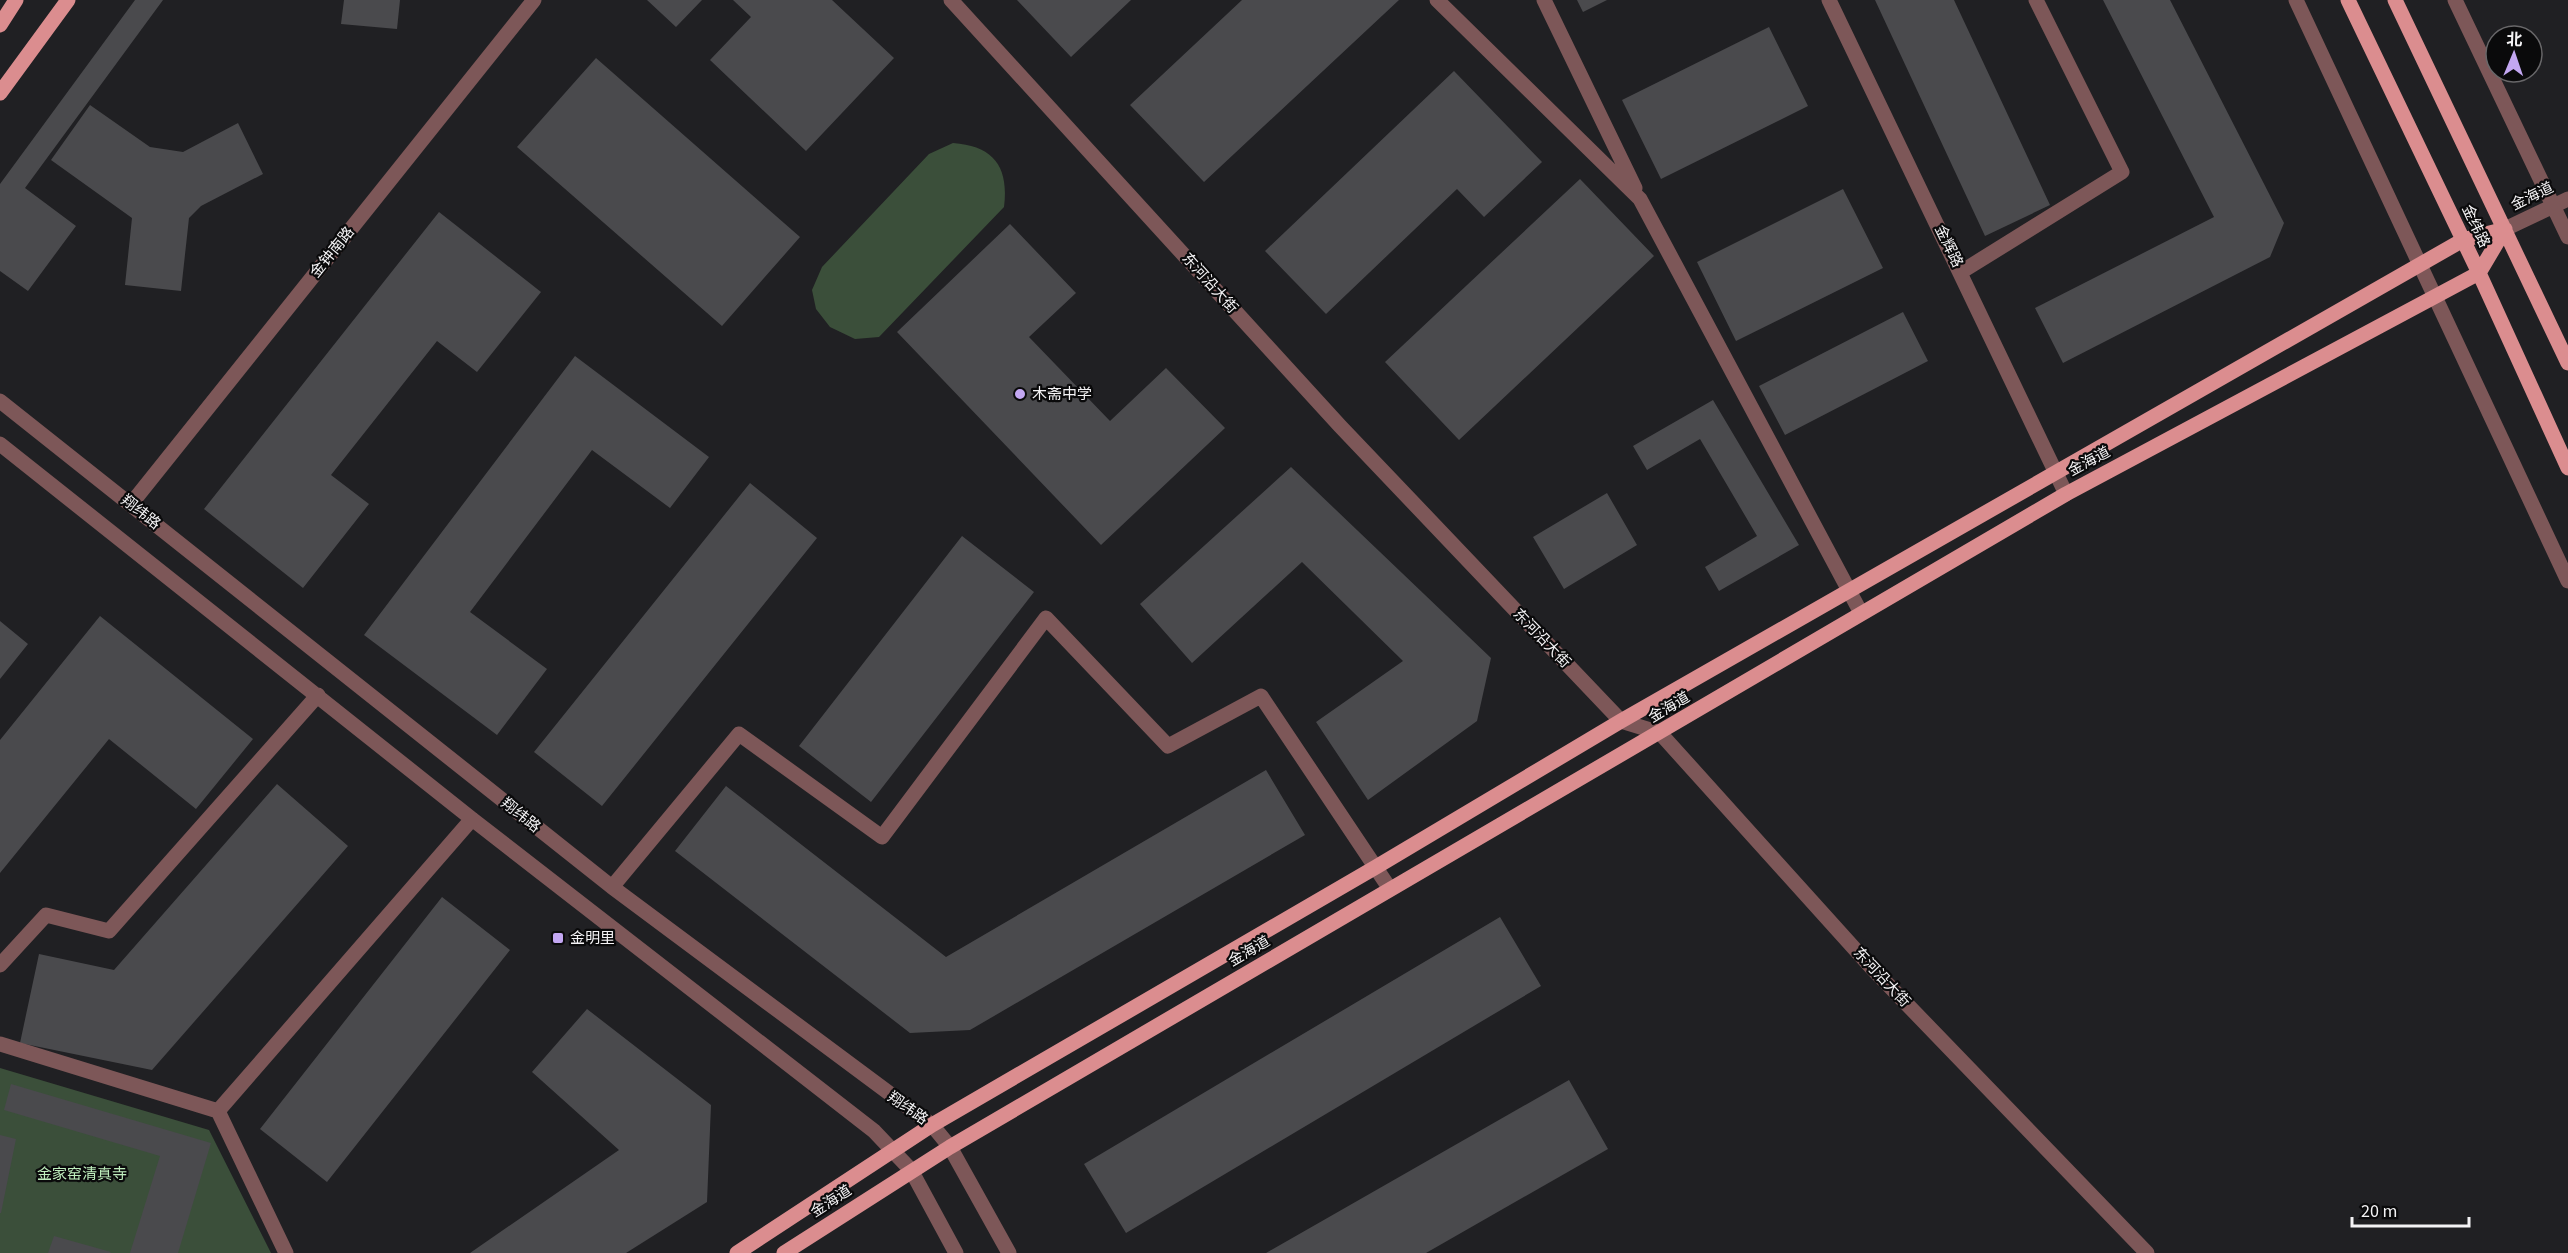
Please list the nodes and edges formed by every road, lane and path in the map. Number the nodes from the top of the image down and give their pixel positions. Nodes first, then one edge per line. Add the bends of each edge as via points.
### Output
1 (16, 0) edge
2 (68, 0) edge
3 (534, 0) edge
4 (951, 0) edge
5 (1437, 0) edge
6 (1544, 0) edge
7 (1829, 0) edge
8 (2036, 0) edge
9 (2296, 0) edge
10 (2348, 0) edge
11 (2395, 0) edge
12 (2455, 0) edge
13 (0, 25) edge
14 (0, 93) edge
15 (1640, 199) junction
16 (2568, 199) edge
17 (2553, 206) junction
18 (2505, 229) junction
19 (2568, 237) edge
20 (2463, 240) junction
21 (2420, 264) junction
22 (1961, 272) junction
23 (2478, 273) junction
24 (2434, 297) junction
25 (2568, 363) edge
26 (0, 401) edge
27 (0, 444) edge
28 (2568, 468) edge
29 (2054, 472) junction
30 (2066, 494) junction
31 (131, 504) junction
32 (2568, 581) edge
33 (1849, 592) junction
34 (1861, 613) junction
35 (318, 695) junction
36 (1621, 721) junction
37 (1660, 733) junction
38 (472, 819) junction
39 (1376, 867) junction
40 (612, 887) junction
41 (1390, 889) junction
42 (0, 965) edge
43 (0, 1044) edge
44 (218, 1111) junction
45 (932, 1125) junction
46 (951, 1147) junction
47 (894, 1150) junction
48 (911, 1170) junction
49 (286, 1253) edge
50 (737, 1253) edge
51 (784, 1253) edge
52 (956, 1253) edge
53 (1009, 1253) edge
54 (2147, 1253) edge

1 - 13 main road
2 - 14 main road
3 - 31 street, 金钟南路
4 - 36 street, 东河沿大街 via 1340,426
5 - 15 street
6 - 15 street
7 - 22 street, 金辉路
8 - 22 street via 2122,172
9 - 21 street
10 - 20 main road, 金纬路
11 - 18 main road, 金纬路
12 - 17 street
15 - 33 street
16 - 17 street, 金海道
17 - 18 street, 金海道
17 - 19 street
18 - 20 main road
18 - 23 main road, 金海道
18 - 25 main road, 金纬路
20 - 21 main road
20 - 23 main road, 金纬路
21 - 24 street
21 - 29 main road
22 - 29 street, 金辉路
23 - 24 main road, 金海道
23 - 28 main road, 金纬路
24 - 30 main road, 金海道
24 - 32 street
26 - 31 street, 翔纬路
27 - 35 street
29 - 30 street, 金辉路
29 - 33 main road
30 - 34 main road, 金海道
31 - 40 street, 翔纬路
33 - 34 street
33 - 36 main road
34 - 37 main road, 金海道
35 - 38 street
35 - 42 street via 109,931 46,915
36 - 37 street, 东河沿大街
36 - 39 main road
37 - 41 main road, 金海道
37 - 54 street, 东河沿大街 via 1871,967
38 - 44 street
38 - 47 street
39 - 40 street via 1261,696 1168,746 1046,618 882,837 739,734
39 - 41 street
39 - 45 main road
40 - 45 street, 翔纬路
41 - 46 main road, 金海道
43 - 44 street
44 - 49 street
45 - 46 street, 翔纬路
45 - 47 main road
46 - 48 main road, 金海道
46 - 53 street, 翔纬路
47 - 48 street
47 - 50 main road
48 - 51 main road, 金海道
48 - 52 street

